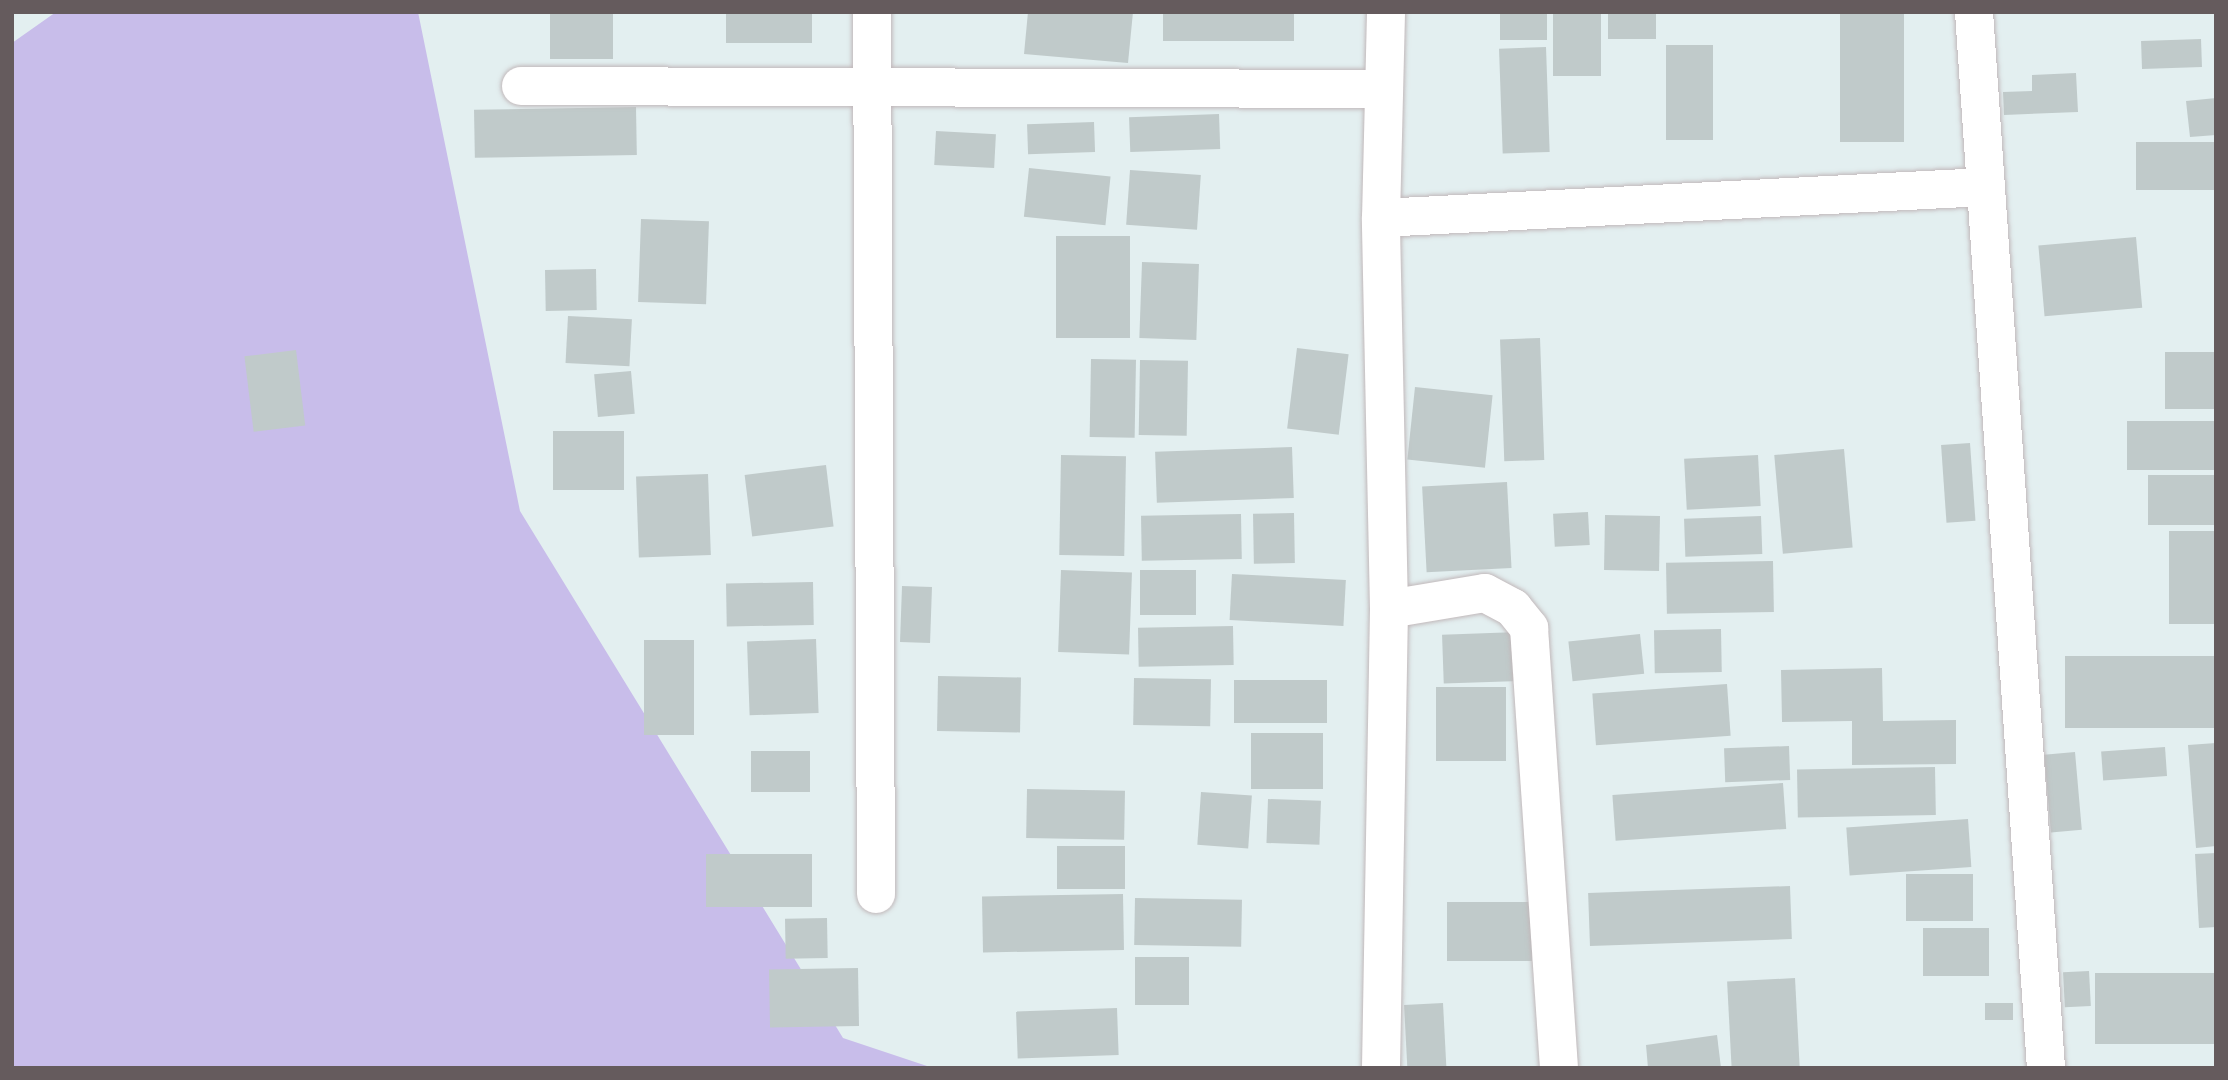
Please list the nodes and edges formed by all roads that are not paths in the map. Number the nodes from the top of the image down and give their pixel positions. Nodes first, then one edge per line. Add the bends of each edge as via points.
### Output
1 (872, 12) edge
2 (1386, 12) edge
3 (1973, 12) edge
4 (521, 86) dead end
5 (871, 89) junction
6 (1384, 89) junction
7 (1985, 187) junction
8 (1381, 218) junction
9 (1389, 609) junction
10 (876, 894) dead end
11 (1381, 1068) edge
12 (1559, 1068) edge
13 (2046, 1068) edge

1 - 5 street
2 - 6 street
3 - 7 street
4 - 5 street
5 - 6 street
5 - 10 street
6 - 8 street
7 - 8 street
7 - 13 street
8 - 9 street
9 - 11 street
9 - 12 street via 1485,593 1513,607 1529,628

